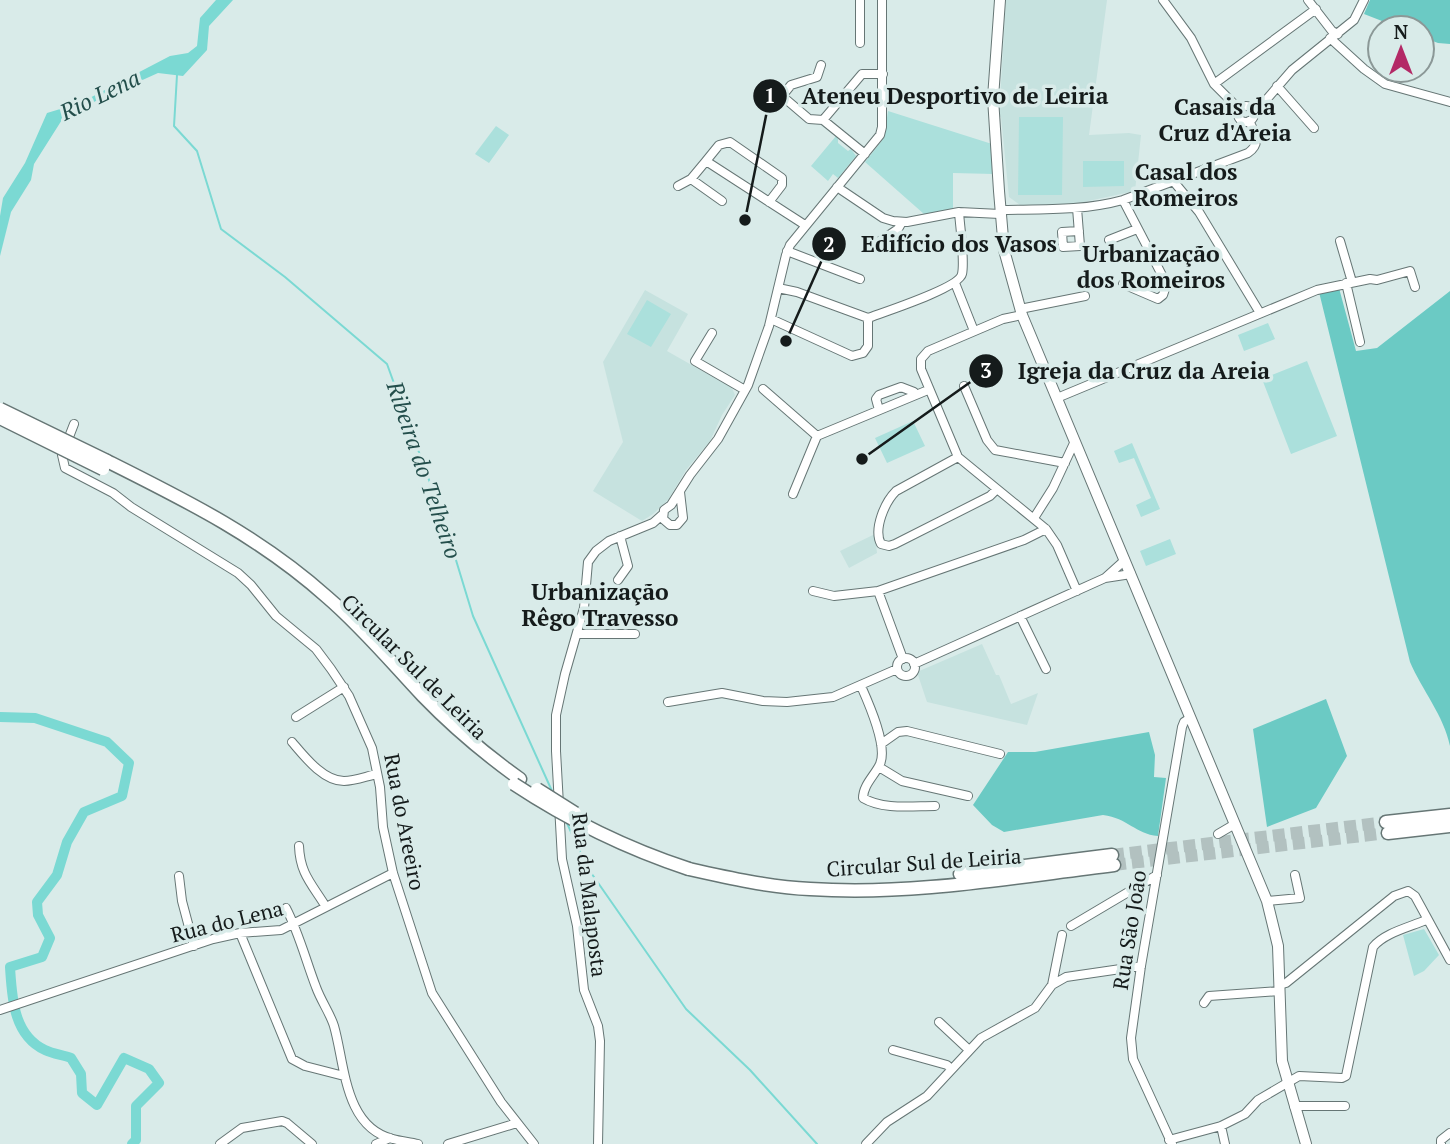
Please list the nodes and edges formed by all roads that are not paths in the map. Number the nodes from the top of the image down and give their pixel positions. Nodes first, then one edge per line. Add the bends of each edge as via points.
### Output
1 (860, 0) edge
2 (882, 0) edge
3 (1000, 0) edge
4 (1163, 0) edge
5 (1308, 0) edge
6 (1364, 0) edge
7 (1315, 9) junction
8 (1334, 36) junction
9 (860, 43) dead end
10 (821, 65) dead end
11 (883, 74) junction
12 (768, 84) dead end
13 (1214, 84) junction
14 (1277, 86) junction
15 (782, 96) junction
16 (1450, 102) edge
17 (1247, 112) junction
18 (823, 120) junction
19 (1314, 128) dead end
20 (865, 154) junction
21 (706, 161) junction
22 (691, 179) junction
23 (1174, 182) junction
24 (678, 186) dead end
25 (837, 187) junction
26 (1123, 200) junction
27 (722, 201) dead end
28 (769, 202) junction
29 (1077, 208) junction
30 (959, 212) junction
31 (1000, 212) junction
32 (901, 222) junction
33 (805, 225) junction
34 (1137, 229) junction
35 (1079, 231) dead end
36 (1109, 240) dead end
37 (1339, 241) dead end
38 (876, 244) dead end
39 (787, 251) junction
40 (860, 279) dead end
41 (1349, 282) junction
42 (955, 283) junction
43 (1123, 284) dead end
44 (1415, 287) dead end
45 (778, 288) junction
46 (1085, 296) dead end
47 (1020, 310) junction
48 (1260, 313) junction
49 (868, 318) junction
50 (771, 319) junction
51 (974, 331) junction
52 (712, 333) dead end
53 (1360, 342) dead end
54 (964, 386) dead end
55 (763, 389) dead end
56 (745, 390) junction
57 (928, 390) junction
58 (915, 395) junction
59 (1057, 398) junction
60 (0, 409) edge
61 (879, 410) junction
62 (0, 418) edge
63 (74, 424) dead end
64 (817, 436) junction
65 (1075, 441) junction
66 (958, 457) junction
67 (1065, 463) junction
68 (105, 465) junction
69 (996, 490) junction
70 (680, 492) junction
71 (793, 494) dead end
72 (671, 505) junction
73 (681, 508) junction
74 (663, 518) junction
75 (1036, 520) junction
76 (1046, 529) junction
77 (620, 536) junction
78 (1030, 538) junction
79 (1125, 560) junction
80 (1131, 573) junction
81 (1105, 578) junction
82 (618, 580) dead end
83 (813, 591) dead end
84 (878, 591) junction
85 (1077, 591) junction
86 (1020, 616) junction
87 (577, 634) junction
88 (635, 634) dead end
89 (903, 659) junction
90 (914, 664) junction
91 (1045, 669) dead end
92 (897, 670) junction
93 (861, 686) junction
94 (344, 687) junction
95 (668, 702) dead end
96 (296, 717) dead end
97 (1190, 718) junction
98 (292, 742) dead end
99 (881, 744) junction
100 (1000, 754) dead end
101 (879, 767) junction
102 (377, 774) junction
103 (968, 796) dead end
104 (935, 806) dead end
105 (1450, 815) edge
106 (1235, 824) junction
107 (1450, 826) edge
108 (1217, 834) dead end
109 (299, 846) dead end
110 (1113, 860) tunnel mouth
111 (393, 873) junction
112 (1157, 875) junction
113 (1295, 875) dead end
114 (179, 876) dead end
115 (1267, 901) junction
116 (326, 907) junction
117 (286, 908) dead end
118 (1426, 920) junction
119 (295, 924) junction
120 (1071, 926) dead end
121 (240, 933) junction
122 (1062, 935) dead end
123 (194, 946) junction
124 (1450, 960) edge
125 (1141, 965) junction
126 (1052, 985) junction
127 (1279, 988) junction
128 (1204, 1003) dead end
129 (0, 1009) edge
130 (939, 1022) dead end
131 (893, 1050) dead end
132 (969, 1050) junction
133 (951, 1069) junction
134 (344, 1076) junction
135 (1287, 1082) junction
136 (1294, 1106) junction
137 (1345, 1106) dead end
138 (517, 1123) junction
139 (1221, 1126) junction
140 (1450, 1133) edge
141 (393, 1141) edge
142 (1170, 1142) edge
143 (220, 1144) edge
144 (312, 1144) edge
145 (376, 1144) edge
146 (418, 1144) edge
147 (448, 1144) edge
148 (534, 1144) edge
149 (598, 1144) edge
150 (866, 1144) edge
151 (1225, 1144) edge
152 (1306, 1144) edge
153 (1441, 1144) edge

1 - 9 street
2 - 11 street, Rua da Malaposta
3 - 31 main road via 993,104
4 - 13 street via 1191,38
5 - 7 street
6 - 8 street via 1354,20
7 - 8 street
7 - 13 street
8 - 14 street
8 - 16 street via 1364,69 1385,83
10 - 15 street via 817,77 791,85
11 - 18 street via 862,74
11 - 20 street, Rua da Malaposta via 881,132
12 - 15 street
13 - 17 street
14 - 17 street via 1262,104
14 - 19 street
15 - 18 street via 809,119
17 - 23 street via 1257,142 1251,151
18 - 20 street
20 - 25 street, Rua da Malaposta
21 - 22 street
21 - 28 street
21 - 28 street via 719,145 730,142 782,178
22 - 24 street
22 - 27 street
23 - 26 street
23 - 48 street via 1199,212
25 - 32 street via 883,218
25 - 33 street, Rua da Malaposta
26 - 29 street
26 - 34 street
28 - 33 street
29 - 31 street
29 - 35 street
30 - 31 street
30 - 32 street
30 - 42 street via 962,274
31 - 47 main road via 1004,250
32 - 38 street
33 - 39 street, Rua da Malaposta
34 - 36 street
34 - 43 street via 1166,286 1158,299
37 - 41 street
39 - 40 street
39 - 45 street, Rua da Malaposta
41 - 44 street via 1410,271
41 - 48 street
41 - 53 street
42 - 49 street
42 - 51 street
45 - 49 street
45 - 50 street, Rua da Malaposta
46 - 47 street
47 - 51 street
47 - 59 main road
48 - 59 street
49 - 50 street via 868,346 852,356
50 - 56 street, Rua da Malaposta
51 - 57 street via 923,356 920,366
52 - 56 street via 695,360
54 - 67 street via 995,450
55 - 64 street
56 - 70 street, Rua da Malaposta
57 - 58 street
57 - 66 street
58 - 61 street
58 - 61 street via 901,387 879,396
59 - 65 main road
60 - 68 highway, Circular Sul de Leiria, bridge
61 - 64 street
62 - 68 highway, Circular Sul de Leiria, bridge
63 - 94 street, Rua do Areeiro via 62,455 65,468 229,567 316,649
64 - 71 street
65 - 67 street
65 - 79 main road
66 - 69 street
66 - 69 street via 890,496 878,534 884,546
67 - 75 street
68 - 110 highway, Circular Sul de Leiria, bridge via 214,515 282,560 344,613 450,723 517,781 589,830 636,851 753,883 844,890 923,886
69 - 75 street
70 - 72 street, Rua da Malaposta
70 - 73 street
72 - 73 street
72 - 74 street, Rua da Malaposta
73 - 74 street, Rua da Malaposta via 680,523 674,526
74 - 77 street, Rua da Malaposta
75 - 76 street
75 - 78 street
76 - 78 street
76 - 85 street
77 - 82 street via 628,566
77 - 87 street, Rua da Malaposta via 601,546 588,562
78 - 84 street
79 - 80 main road
79 - 81 street
80 - 81 street
80 - 97 main road
81 - 85 street
83 - 84 street via 834,596
84 - 89 street
85 - 86 street
86 - 90 street
86 - 91 street
87 - 88 street
87 - 149 street, Rua da Malaposta via 558,707 556,751 562,859 577,926 584,990 600,1041
89 - 90 street
89 - 92 street
90 - 92 street via 909,676
92 - 93 street
93 - 95 street via 833,697 787,702 722,693
93 - 99 street
94 - 96 street
94 - 102 street, Rua do Areeiro via 372,748
97 - 106 main road
97 - 112 street, Rua São João via 1182,727
98 - 102 street via 332,778 348,781
99 - 100 street via 906,731
99 - 101 street
101 - 103 street via 902,781
101 - 104 street via 862,795 869,801
102 - 111 street, Rua do Areeiro
105 - 107 highway via 1387,828
106 - 108 street
106 - 115 main road
109 - 116 street via 303,873
111 - 116 street, Rua do Lena
111 - 138 street, Rua do Areeiro via 432,993
112 - 120 street
112 - 125 street, Rua São João
113 - 115 street via 1300,898
114 - 123 street
115 - 127 main road via 1277,937
116 - 119 street, Rua do Lena
117 - 119 street
118 - 124 street
118 - 127 street via 1415,896 1408,891 1394,896
118 - 135 street via 1373,947 1346,1076 1299,1076
119 - 121 street, Rua do Lena via 273,932
119 - 134 street via 332,1020
121 - 123 street, Rua do Lena
121 - 134 street via 292,1059
122 - 126 street
123 - 129 street, Rua do Lena
125 - 126 street via 1066,977
125 - 142 street, Rua São João via 1131,1053
126 - 132 street via 1035,1008 989,1032
127 - 128 street via 1209,996
127 - 135 main road via 1280,1042
130 - 132 street
131 - 133 street
132 - 133 street
133 - 150 street via 924,1098 887,1122
134 - 141 street via 360,1115
135 - 136 main road
135 - 139 street
136 - 137 street
136 - 152 main road
138 - 147 street
138 - 148 street, Rua do Areeiro
139 - 142 street
139 - 151 street
140 - 153 street
141 - 145 street
141 - 146 street
143 - 144 street via 242,1128 282,1121

